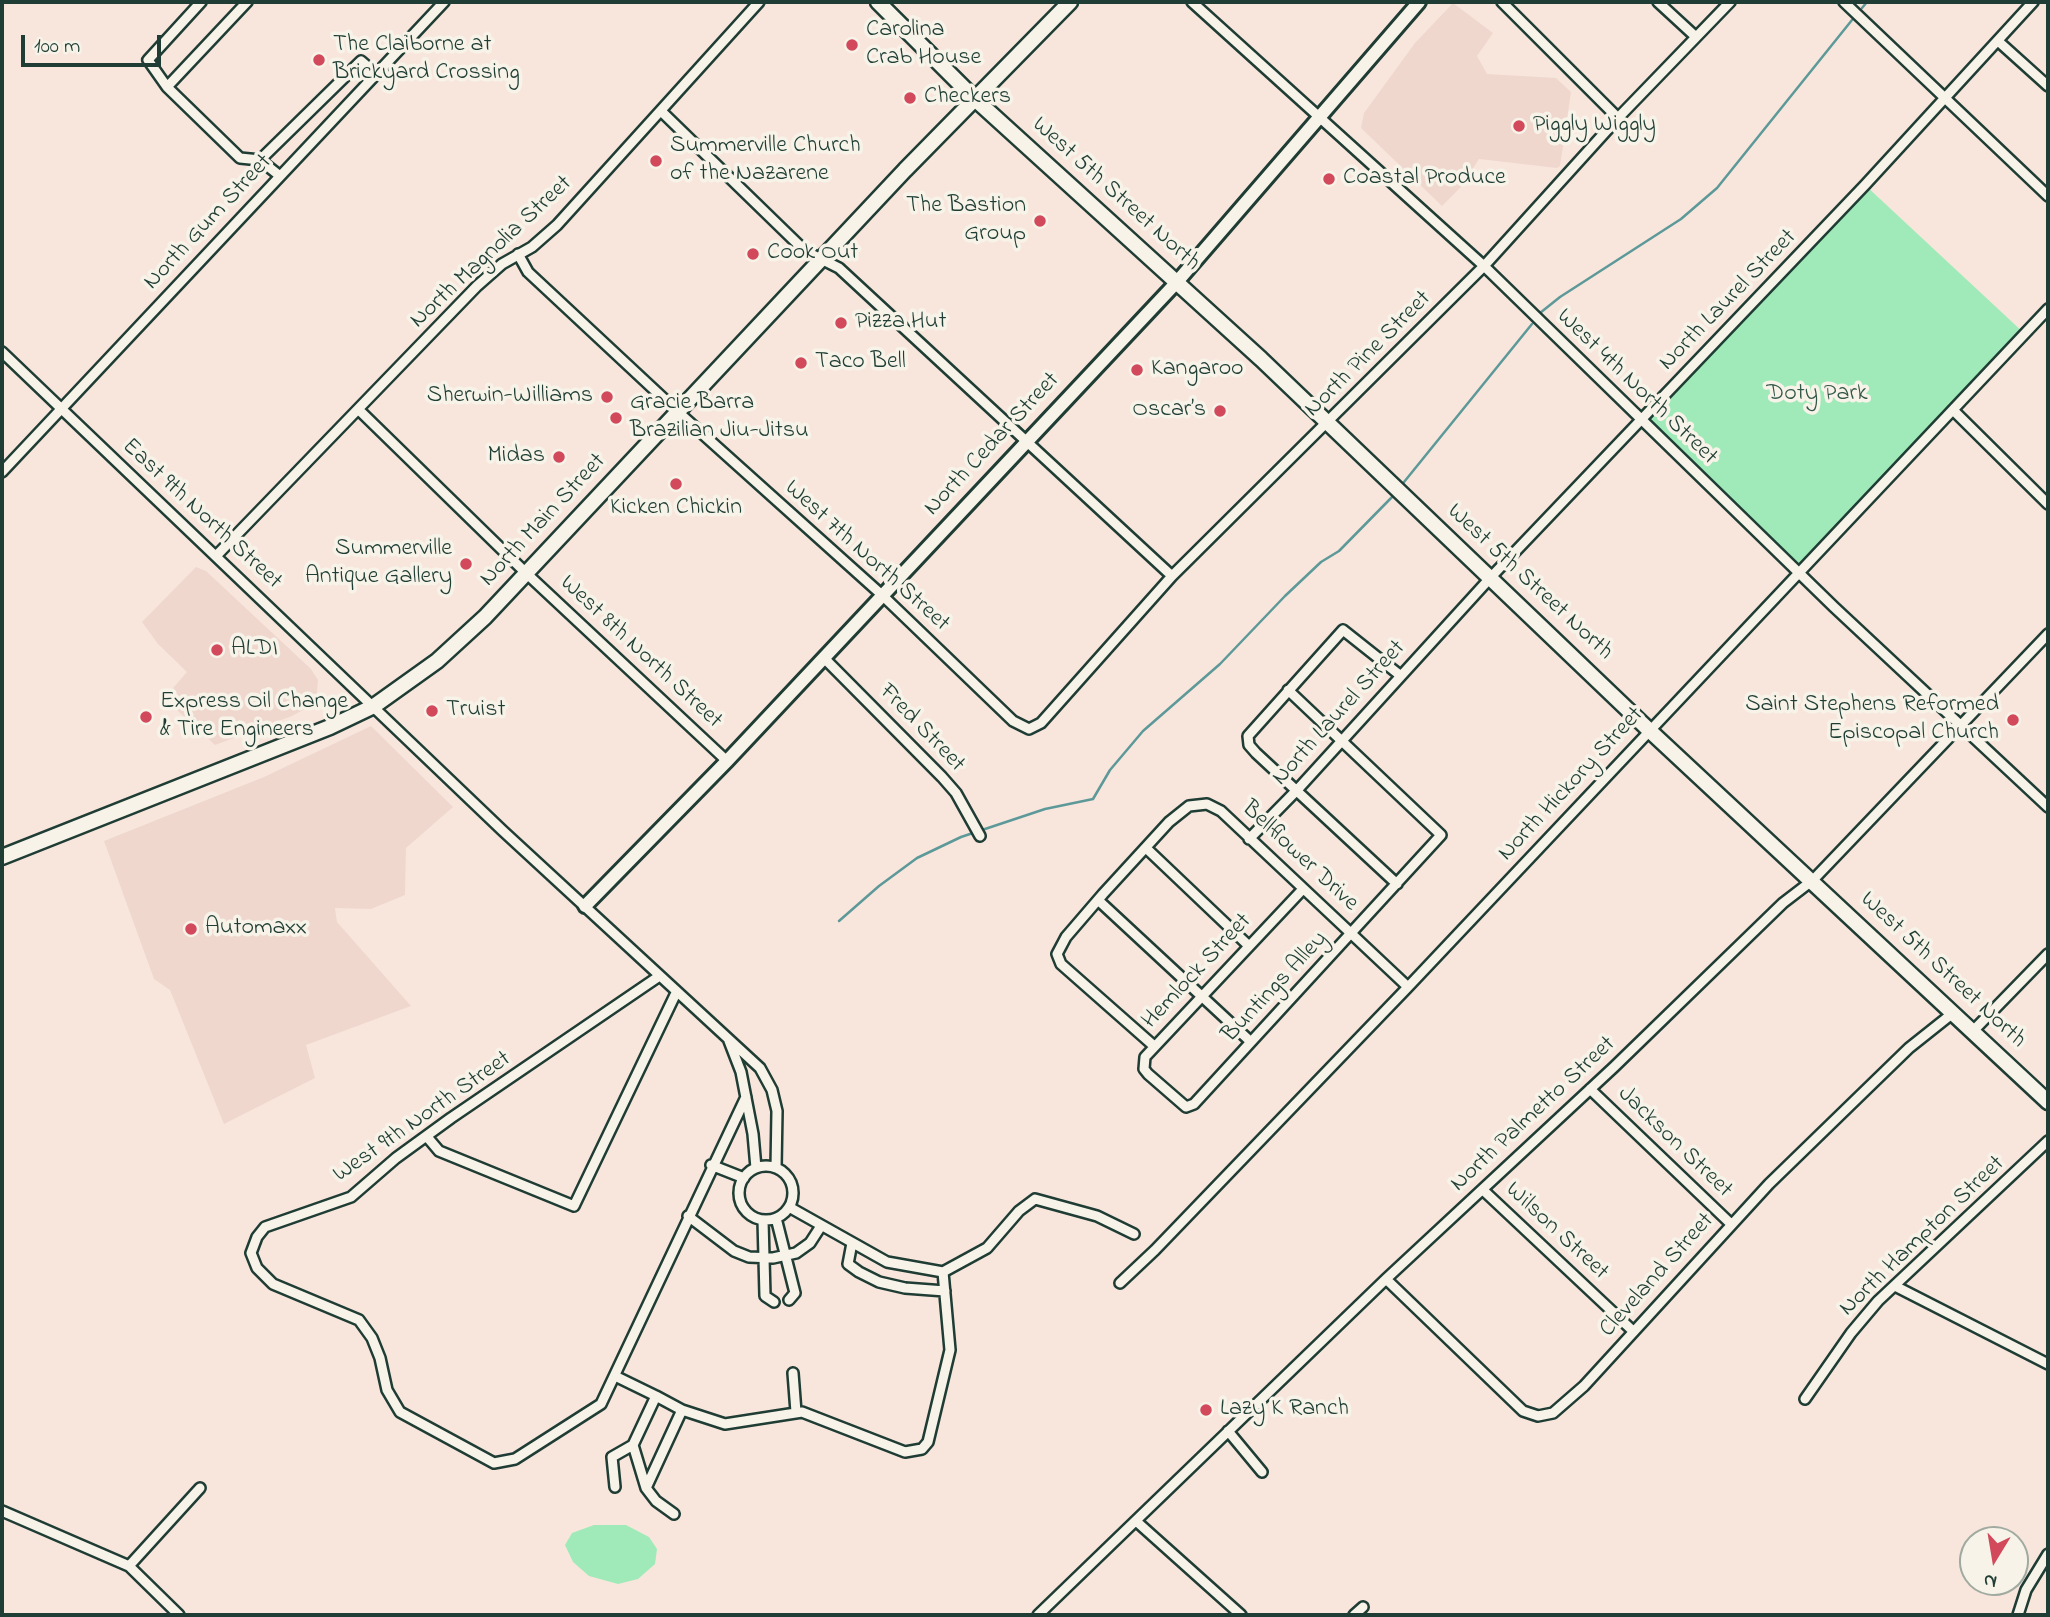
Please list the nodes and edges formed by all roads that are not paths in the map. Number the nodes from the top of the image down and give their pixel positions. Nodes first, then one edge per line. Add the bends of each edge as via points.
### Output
1 (201, 2) edge
2 (247, 2) edge
3 (444, 2) edge
4 (759, 2) edge
5 (878, 2) edge
6 (1070, 2) edge
7 (1192, 2) edge
8 (1419, 2) edge
9 (1502, 2) edge
10 (1658, 2) edge
11 (1730, 2) edge
12 (1844, 2) edge
13 (2034, 2) edge
14 (1696, 37) junction
15 (1998, 41) junction
16 (376, 74) junction
17 (2048, 86) edge
18 (167, 87) junction
19 (1945, 98) junction
20 (976, 100) junction
21 (662, 111) junction
22 (1318, 118) junction
23 (1618, 118) junction
24 (260, 160) junction
25 (280, 176) junction
26 (2048, 196) edge
27 (518, 254) junction
28 (821, 260) junction
29 (1484, 267) junction
30 (1176, 283) junction
31 (2048, 309) edge
32 (2, 352) edge
33 (60, 408) junction
34 (359, 410) junction
35 (1953, 410) junction
36 (677, 411) junction
37 (1641, 420) junction
38 (1329, 422) junction
39 (1026, 440) junction
40 (2, 472) edge
41 (2048, 504) edge
42 (216, 556) junction
43 (1800, 572) junction
44 (526, 573) junction
45 (1172, 576) junction
46 (1492, 576) junction
47 (882, 594) junction
48 (2048, 634) edge
49 (824, 658) junction
50 (1401, 676) junction
51 (1288, 690) junction
52 (374, 706) junction
53 (1962, 726) junction
54 (1029, 729) joint
55 (1650, 730) junction
56 (1342, 741) junction
57 (727, 761) junction
58 (1298, 789) junction
59 (2048, 807) edge
60 (980, 836) dead end
61 (1249, 839) junction
62 (1146, 848) junction
63 (2, 857) edge
64 (1813, 880) junction
65 (1398, 884) junction
66 (1303, 889) junction
67 (1098, 900) junction
68 (585, 906) junction
69 (1352, 933) junction
70 (1249, 946) junction
71 (2048, 954) edge
72 (658, 977) junction
73 (1408, 987) junction
74 (676, 993) junction
75 (1202, 996) junction
76 (1953, 1013) junction
77 (1973, 1031) junction
78 (729, 1041) junction
79 (1251, 1042) junction
80 (1154, 1046) junction
81 (755, 1064) junction
82 (741, 1072) junction
83 (1590, 1089) junction
84 (746, 1097) junction
85 (2048, 1102) edge
86 (1194, 1104) joint
87 (428, 1138) junction
88 (2048, 1141) edge
89 (711, 1165) junction
90 (755, 1168) junction
91 (776, 1168) junction
92 (744, 1178) junction
93 (1483, 1190) junction
94 (789, 1207) junction
95 (688, 1216) junction
96 (776, 1218) junction
97 (763, 1220) junction
98 (1731, 1224) junction
99 (821, 1226) junction
100 (1134, 1234) dead end
101 (852, 1243) junction
102 (787, 1256) junction
103 (764, 1258) junction
104 (943, 1272) junction
105 (1386, 1279) junction
106 (1119, 1283) dead end
107 (1895, 1286) junction
108 (945, 1291) junction
109 (789, 1300) dead end
110 (774, 1302) dead end
111 (1633, 1331) junction
112 (2048, 1364) edge
113 (793, 1373) dead end
114 (615, 1376) junction
115 (656, 1396) junction
116 (1805, 1399) dead end
117 (682, 1410) junction
118 (796, 1412) junction
119 (1228, 1431) junction
120 (633, 1445) junction
121 (1262, 1472) dead end
122 (615, 1487) dead end
123 (200, 1488) dead end
124 (646, 1488) junction
125 (2, 1511) edge
126 (674, 1514) dead end
127 (1136, 1521) junction
128 (2048, 1554) edge
129 (129, 1566) junction
130 (1363, 1607) dead end
131 (179, 1615) edge
132 (1038, 1615) edge
133 (1241, 1615) edge
134 (1354, 1615) edge
135 (2018, 1615) edge

1 - 18 street via 148,60
2 - 18 street
3 - 16 street, North Gum Street
4 - 21 street, North Magnolia Street
5 - 20 main road, West 5th Street North
6 - 20 main road, North Main Street
7 - 22 street, West 4th North Street
8 - 22 street, North Cedar Street
9 - 23 street
10 - 14 street
11 - 14 street, North Pine Street
12 - 19 street
13 - 15 street, North Laurel Street
14 - 23 street, North Pine Street
15 - 17 street
15 - 19 street, North Laurel Street
16 - 24 street via 361,61
16 - 25 street, North Gum Street
18 - 24 street via 240,158
19 - 26 street
19 - 37 street, North Laurel Street
20 - 28 main road, North Main Street
20 - 30 main road, West 5th Street North
21 - 27 street, North Magnolia Street via 557,225
21 - 28 street via 805,251
22 - 29 street, West 4th North Street
22 - 30 street, North Cedar Street
23 - 29 street, North Pine Street
24 - 25 street
25 - 33 street, North Gum Street
27 - 34 street, North Magnolia Street via 478,286
27 - 36 street, West 7th North Street via 528,272
28 - 36 main road, North Main Street
28 - 39 street via 839,268
29 - 37 street, West 4th North Street
29 - 38 street, North Pine Street
30 - 38 main road, West 5th Street North
30 - 39 street, North Cedar Street
31 - 35 street, North Hickory Street
32 - 33 street, East 9th North Street
33 - 40 street, North Gum Street
33 - 42 street, East 9th North Street
34 - 42 street, North Magnolia Street
34 - 44 street, West 8th North Street
35 - 41 street
35 - 43 street, North Hickory Street
36 - 44 main road, North Main Street
36 - 47 street, West 7th North Street
37 - 43 street, West 4th North Street
37 - 46 street, North Laurel Street
38 - 45 street, North Pine Street
38 - 46 main road, West 5th Street North
39 - 45 street
39 - 47 street, North Cedar Street
42 - 52 street, East 9th North Street
43 - 53 street, West 4th North Street
43 - 55 street, North Hickory Street
44 - 52 main road, North Main Street via 463,639
44 - 57 street, West 8th North Street
45 - 54 street, North Pine Street via 1041,723
46 - 50 street, North Laurel Street
46 - 55 main road, West 5th Street North
47 - 49 street, North Cedar Street
47 - 54 street, West 7th North Street via 1013,721
48 - 53 street, North Palmetto Street
49 - 57 street, North Cedar Street
49 - 60 street, Fred Street via 949,785
50 - 51 street via 1343,630
50 - 56 street, North Laurel Street
51 - 56 street
51 - 58 street via 1248,736 1249,745
52 - 63 main road, North Main Street
52 - 68 street
53 - 59 street, West 4th North Street
53 - 64 street, North Palmetto Street
55 - 64 main road, West 5th Street North
55 - 73 street, North Hickory Street
56 - 58 street, North Laurel Street
56 - 65 street, Buntings Alley via 1441,835
57 - 68 street, North Cedar Street
58 - 61 street, North Laurel Street
58 - 65 street
61 - 62 street, Bellflower Drive via 1221,811 1207,804 1189,807
61 - 66 street, Bellflower Drive
62 - 67 street, Bellflower Drive
62 - 70 street
64 - 76 main road, West 5th Street North
64 - 83 street, North Palmetto Street via 1783,903
65 - 69 street, Buntings Alley
66 - 69 street, Bellflower Drive
66 - 70 street, Hemlock Street
67 - 75 street
67 - 80 street, Bellflower Drive via 1059,947 1058,958
68 - 72 street
69 - 73 street, Bellflower Drive
69 - 79 street, Buntings Alley
70 - 75 street, Hemlock Street
71 - 77 street
72 - 74 street
72 - 87 street, West 9th North Street
73 - 106 street, North Hickory Street
74 - 78 street
74 - 87 street via 574,1206 439,1151
75 - 79 street
75 - 80 street, Hemlock Street
76 - 77 main road, West 5th Street North
76 - 98 street, Cleveland Street via 1909,1048
77 - 85 main road, West 5th Street North
78 - 81 street
78 - 82 street
79 - 86 street, Buntings Alley
80 - 86 street, Hemlock Street via 1145,1057 1144,1069 1186,1107
81 - 82 street
81 - 91 street via 772,1090 777,1111
82 - 84 street
83 - 93 street, North Palmetto Street
83 - 98 street, Jackson Street
84 - 89 street, West 9th North Street
84 - 90 street
87 - 114 street, West 9th North Street via 396,1158 351,1197 265,1227 251,1253 257,1268 273,1284 359,1320 372,1338 387,1390 400,1412 494,1463 522,1456 591,1412 601,1404
88 - 107 street, North Hampton Street
89 - 92 street
89 - 95 street, West 9th North Street
90 - 91 street
90 - 92 street
91 - 94 street via 792,1185
92 - 97 street via 742,1205
93 - 105 street, North Palmetto Street
93 - 111 street, Wilson Street
94 - 96 street
94 - 99 street
95 - 103 street via 734,1251
95 - 114 street, West 9th North Street
96 - 97 street
96 - 102 street
97 - 103 street
98 - 111 street, Cleveland Street
99 - 101 street
99 - 102 street via 810,1243
100 - 104 street via 1097,1216 1035,1199 987,1248
101 - 104 street via 887,1262
101 - 108 street via 848,1264 859,1272 905,1288
102 - 103 street
102 - 109 street via 795,1293
103 - 110 street via 765,1296
104 - 108 street
105 - 111 street, Cleveland Street via 1508,1397 1538,1416 1561,1409
105 - 119 street, North Palmetto Street
107 - 112 street
107 - 116 street, North Hampton Street via 1851,1333
108 - 118 street via 950,1350 938,1411 922,1449 905,1452
113 - 118 street
114 - 115 street
115 - 117 street
115 - 120 street
117 - 118 street via 724,1424
117 - 124 street
119 - 121 street
119 - 127 street, North Palmetto Street
120 - 122 street via 612,1458
120 - 124 street
123 - 129 street
124 - 126 street
125 - 129 street
127 - 132 street, North Palmetto Street
127 - 133 street
128 - 135 street via 2026,1590
129 - 131 street
130 - 134 street

